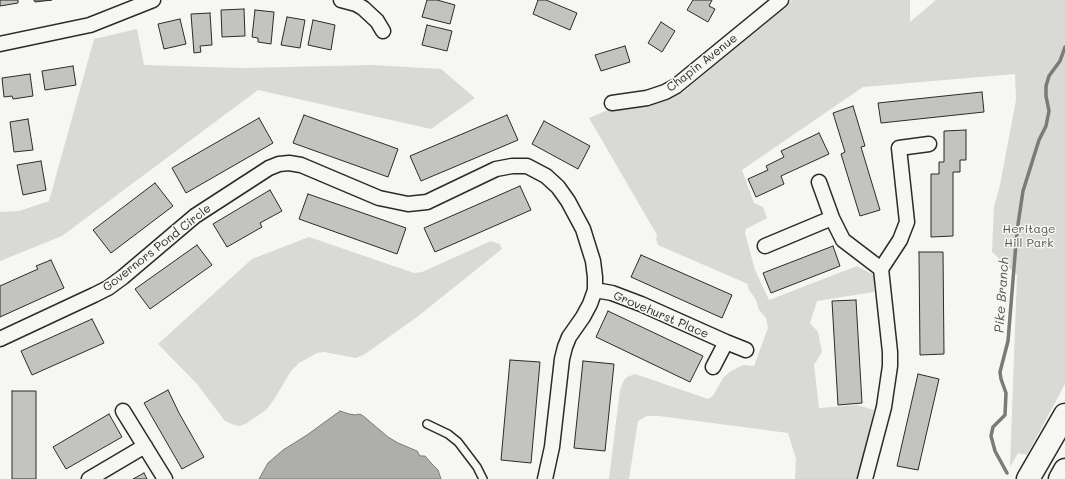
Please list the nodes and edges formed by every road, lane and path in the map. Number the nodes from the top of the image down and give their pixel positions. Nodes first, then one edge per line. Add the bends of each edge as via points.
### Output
1 (153, 0) edge
2 (341, 0) edge
3 (781, 0) edge
4 (383, 30) dead end
5 (0, 44) edge
6 (612, 103) dead end
7 (928, 144) dead end
8 (819, 182) dead end
9 (832, 218) junction
10 (765, 246) dead end
11 (881, 269) junction
12 (595, 290) junction
13 (0, 339) edge
14 (726, 342) junction
15 (746, 350) dead end
16 (713, 367) dead end
17 (123, 411) dead end
18 (1065, 415) edge
19 (427, 424) dead end
20 (145, 446) junction
21 (1065, 470) edge
22 (89, 479) edge
23 (165, 479) edge
24 (483, 479) edge
25 (546, 479) edge
26 (865, 479) edge
27 (1028, 479) edge
28 (1060, 479) edge

1 - 5 street via 90,25
2 - 4 street via 363,8
3 - 6 street, Chapin Avenue via 676,86 647,98
7 - 11 street via 899,148 907,222 900,240
8 - 9 street
9 - 10 street
9 - 11 street via 843,240
11 - 26 street via 890,366 884,407
12 - 13 street, Governors Pond Circle via 593,260 583,229 568,201 546,176 527,166 496,169 427,202 408,204 379,198 301,165 289,163 269,168 195,216 108,288
12 - 14 street, Grovehurst Place via 612,293 641,304
12 - 25 street, Governors Pond Circle via 590,304 565,347
14 - 15 street, Grovehurst Place
14 - 16 street
17 - 20 street
18 - 27 main road
19 - 24 lane via 458,442
20 - 22 street
20 - 23 street
21 - 28 main road

